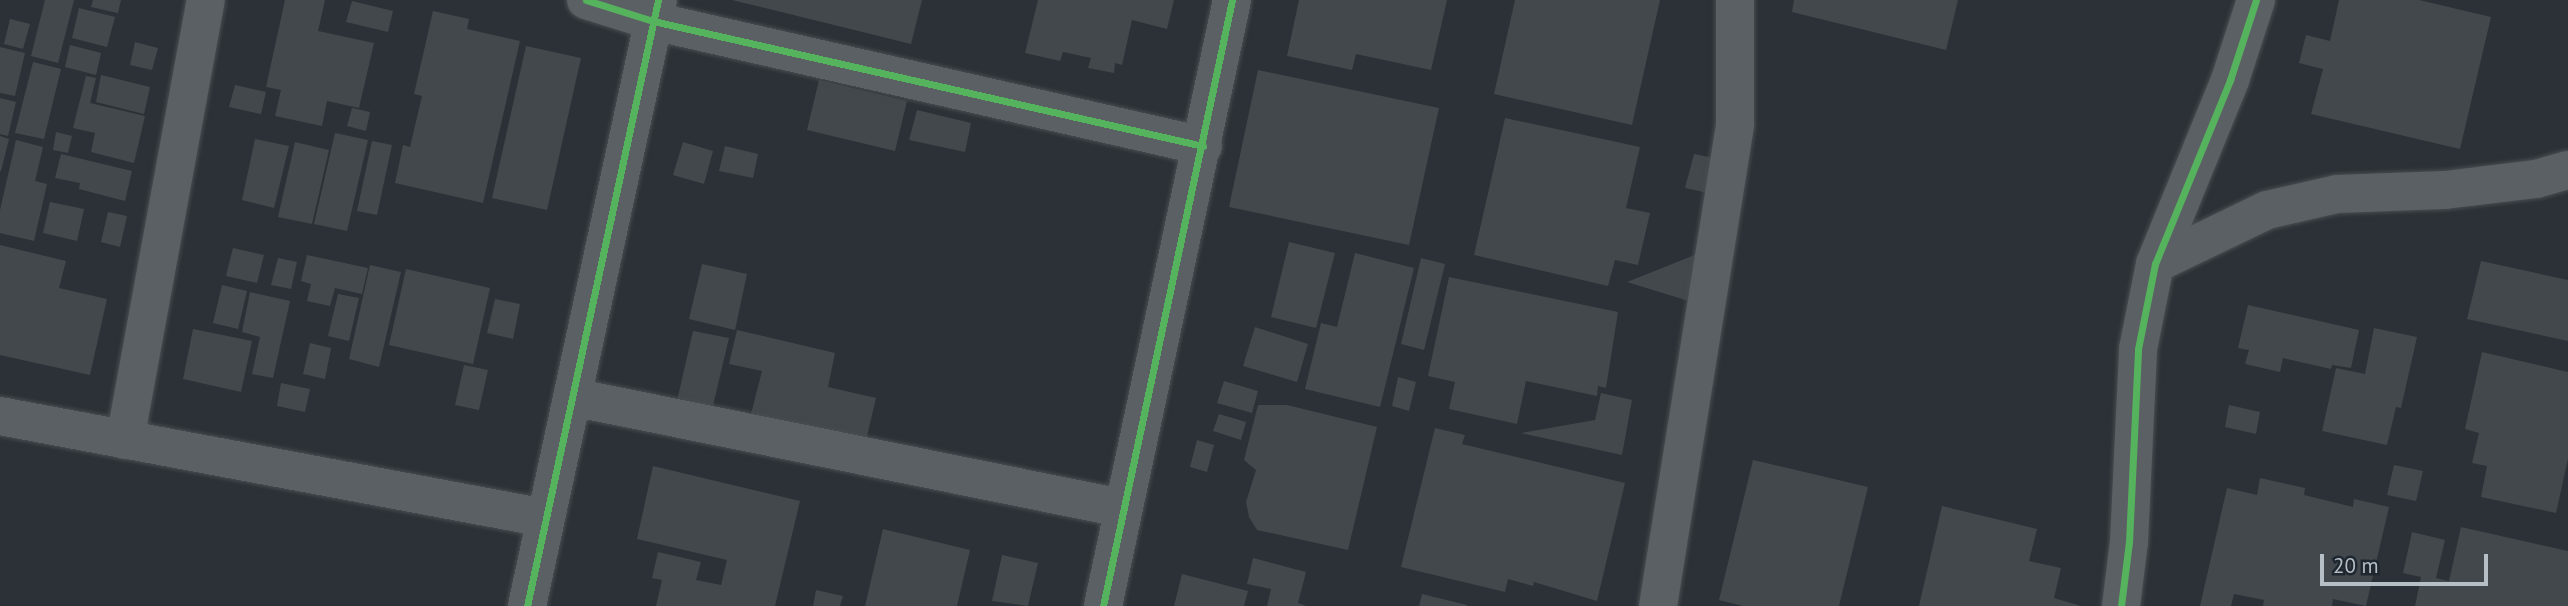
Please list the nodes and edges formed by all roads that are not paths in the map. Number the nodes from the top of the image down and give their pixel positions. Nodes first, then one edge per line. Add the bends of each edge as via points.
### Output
1 (206, 0) edge
2 (586, 0) edge
3 (1232, 0) edge
4 (1735, 0) edge
5 (2256, 0) edge
6 (656, 11) edge
7 (1203, 146) junction
8 (2568, 170) edge
9 (2155, 264) junction
10 (572, 397) junction
11 (0, 416) edge
12 (125, 440) junction
13 (1121, 508) junction
14 (545, 518) junction
15 (527, 606) edge
16 (1103, 606) edge
17 (1658, 606) edge
18 (2121, 606) edge

1 - 12 street
2 - 6 street
3 - 7 street
4 - 17 street via 1735,124
5 - 9 street via 2230,80
6 - 7 street
6 - 10 street
7 - 13 street
8 - 9 street via 2536,179 2445,190 2337,194 2279,207
9 - 18 street via 2138,349 2129,542
10 - 13 street
10 - 14 street
11 - 12 street
12 - 14 street
13 - 16 street
14 - 15 street

